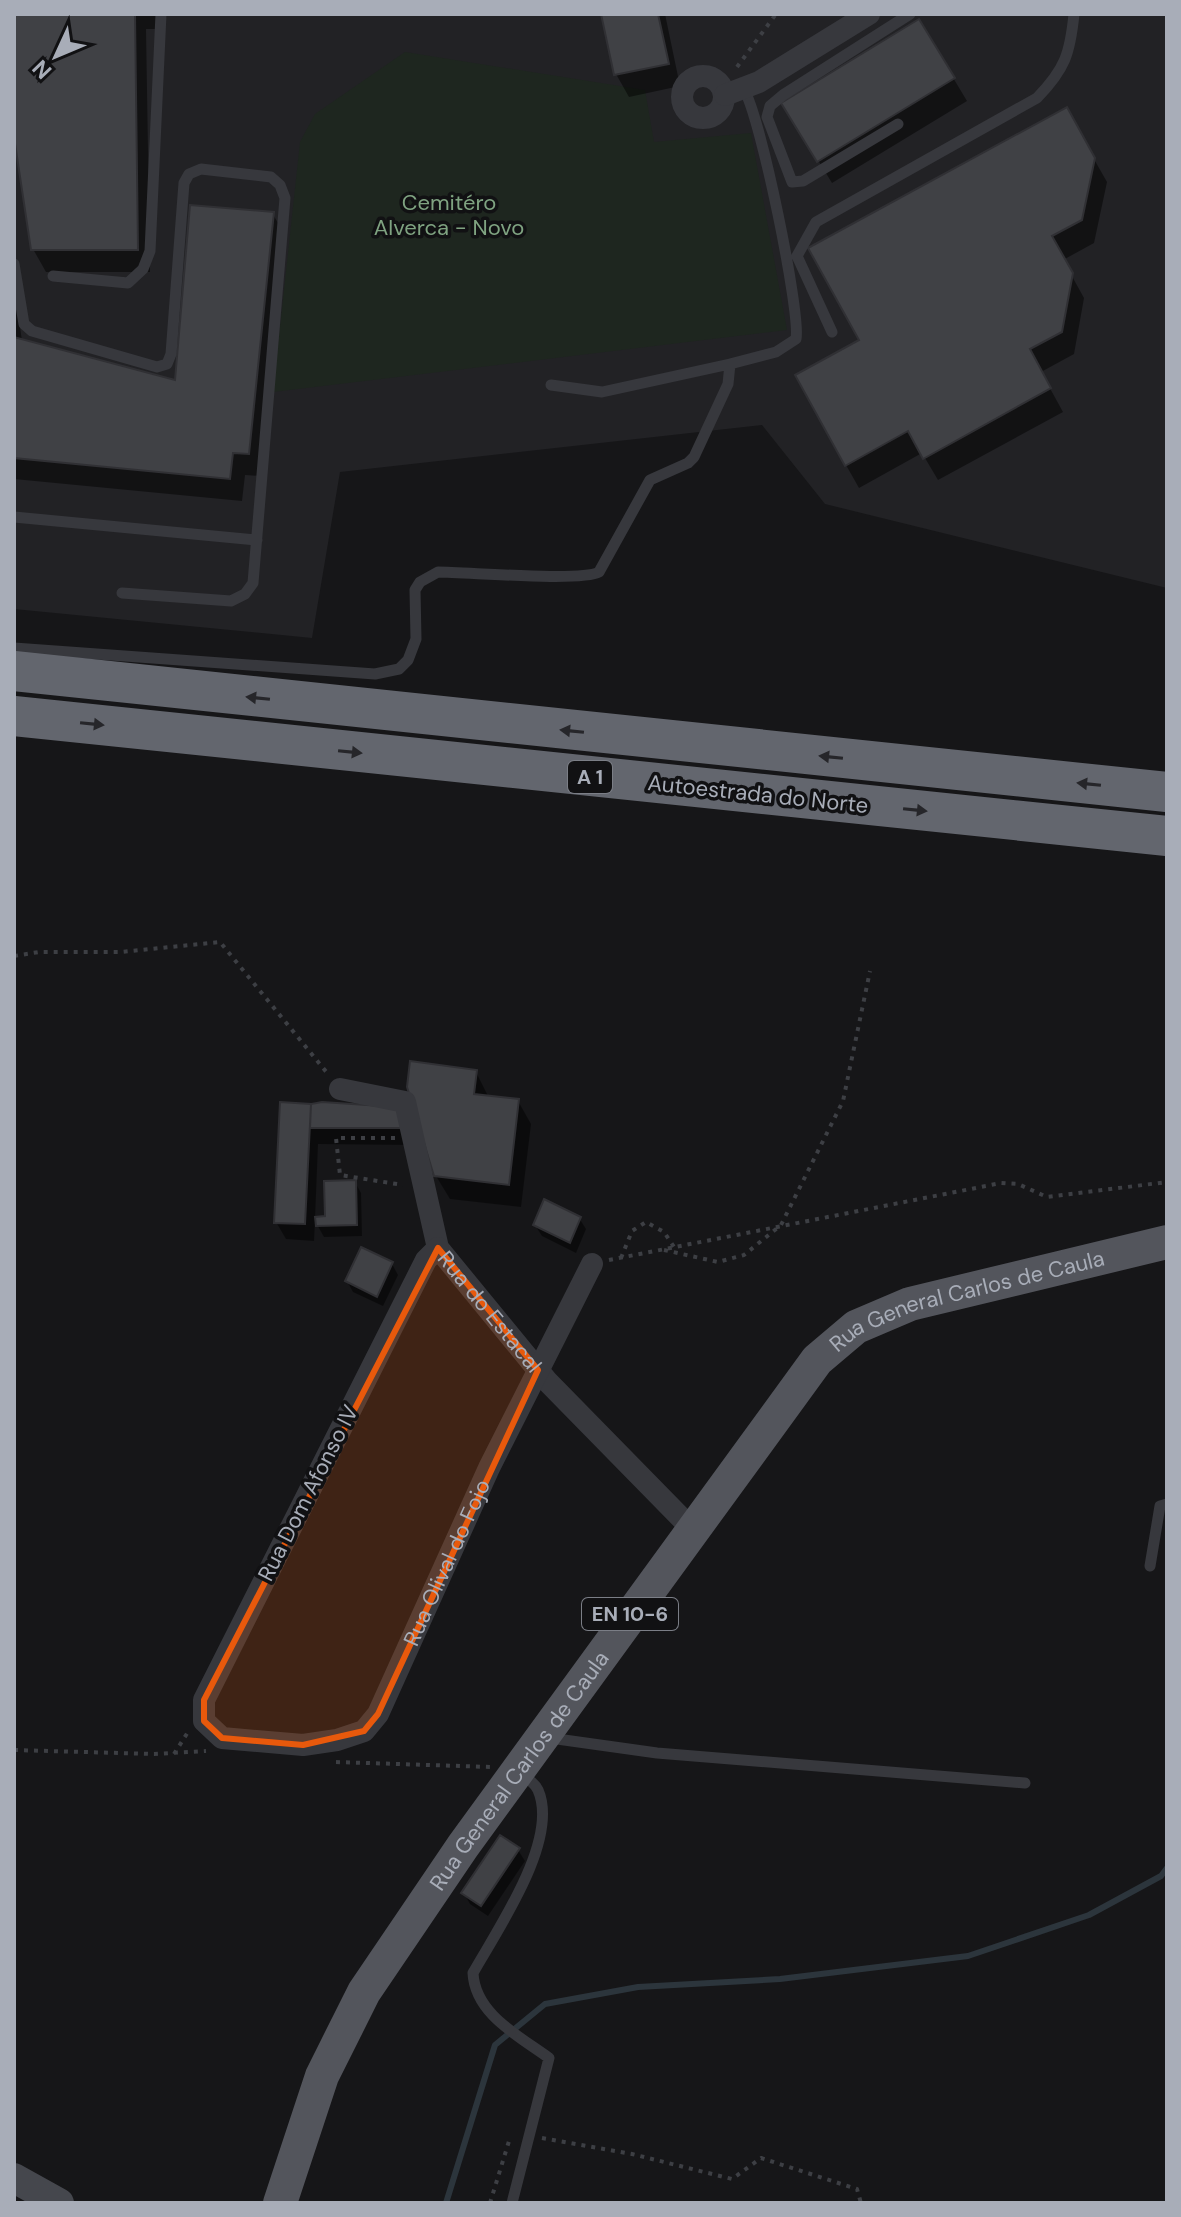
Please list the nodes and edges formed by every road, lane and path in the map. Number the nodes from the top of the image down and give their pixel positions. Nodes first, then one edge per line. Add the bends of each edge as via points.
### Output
1 (161, 14) edge
2 (776, 14) edge
3 (869, 14) edge
4 (910, 14) edge
5 (1074, 14) edge
6 (734, 92) junction
7 (898, 124) dead end
8 (14, 264) edge
9 (53, 276) dead end
10 (832, 332) dead end
11 (730, 364) junction
12 (551, 385) dead end
13 (14, 517) edge
14 (257, 540) junction
15 (122, 593) dead end
16 (14, 648) edge
17 (14, 671) edge
18 (14, 716) edge
19 (1167, 792) edge
20 (1167, 836) edge
21 (14, 956) edge
22 (870, 971) dead end
23 (340, 1089) joint
24 (413, 1138) junction
25 (1167, 1182) edge
26 (425, 1189) junction
27 (781, 1225) junction
28 (1167, 1242) edge
29 (674, 1247) junction
30 (438, 1248) junction
31 (662, 1249) junction
32 (621, 1258) junction
33 (592, 1264) joint
34 (538, 1370) junction
35 (1167, 1504) edge
36 (692, 1529) junction
37 (1150, 1566) dead end
38 (542, 1737) junction
39 (222, 1738) junction
40 (303, 1745) junction
41 (14, 1750) edge
42 (517, 1771) junction
43 (1025, 1783) dead end
44 (531, 2135) junction
45 (14, 2178) edge
46 (59, 2203) edge
47 (280, 2203) edge
48 (512, 2203) edge
49 (861, 2203) edge

1 - 9 lane via 150,251 143,269 128,283
2 - 6 path via 736,69
3 - 6 street
4 - 7 lane via 783,95 770,106 767,117 792,182 803,181
5 - 10 lane via 1071,49 1059,75 1037,98 816,222 797,256
6 - 11 lane via 759,124 797,328 796,339 787,347
8 - 14 lane via 24,324 32,331 157,367 167,364 171,354 184,183 189,174 201,169 257,175 280,185 285,198
11 - 12 lane via 602,392
11 - 16 lane via 728,384 694,457 650,480 599,572 581,577 428,575 415,590 416,639 399,669 375,674
13 - 14 lane
14 - 15 lane via 253,583 231,601
19 -> 17 highway, Autoestrada do Norte / A 1
18 -> 20 highway, Autoestrada do Norte / A 1
21 - 23 path via 220,942
22 - 27 path via 843,1101
23 - 24 street, Rua do Estacal via 405,1102
24 - 26 street, Rua do Estacal
24 - 26 path via 336,1138 340,1175
25 - 27 path via 1047,1197 1001,1183
26 - 30 street, Rua do Estacal
27 - 29 path
27 - 31 path via 744,1255 718,1262
28 - 36 main road, Rua General Carlos de Caula / EN 10-6 via 910,1304 856,1327 811,1367
29 - 31 path
29 - 32 path via 664,1232 646,1222 632,1231
30 - 34 street, Rua do Estacal
30 - 39 street, Rua Dom Afonso IV via 426,1260 204,1700 204,1721
31 - 32 path
32 - 33 path
33 - 34 street, Rua Olival do Fojo
34 - 36 street, Rua do Estacal
34 - 40 street, Rua Olival do Fojo via 378,1714 364,1731
35 - 37 lane via 1160,1506
36 - 38 main road, Rua General Carlos de Caula / EN 10-6
38 - 42 main road, Rua General Carlos de Caula / EN 10-6
38 - 43 lane via 657,1753
39 - 40 street, Rua Olival do Fojo
39 - 41 path via 212,1750 190,1753
40 - 42 path via 314,1758 355,1765
42 - 44 lane via 538,1790 542,1817 524,1881 473,1973 479,1996 498,2020 549,2058
42 - 47 main road, Rua General Carlos de Caula / EN 10-6 via 364,1992 322,2076
44 - 48 lane
44 - 49 path via 732,2179 761,2158 857,2189
45 - 46 street

